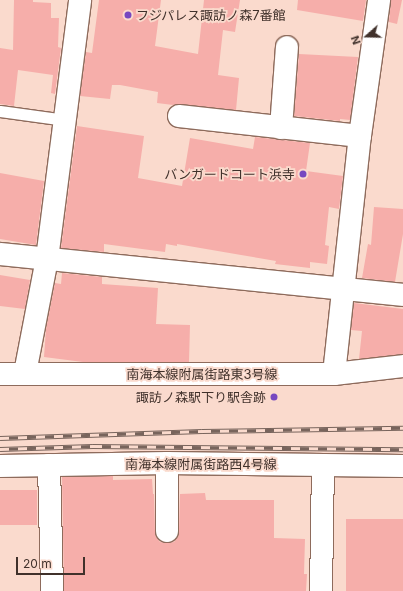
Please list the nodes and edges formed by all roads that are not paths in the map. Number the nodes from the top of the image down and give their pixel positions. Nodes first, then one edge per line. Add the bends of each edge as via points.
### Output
1 (80, 0) edge
2 (378, 0) edge
3 (287, 47) dead end
4 (0, 111) edge
5 (179, 116) dead end
6 (65, 120) junction
7 (281, 128) junction
8 (360, 136) junction
9 (0, 254) edge
10 (47, 259) junction
11 (343, 288) junction
12 (403, 295) edge
13 (403, 366) edge
14 (25, 373) junction
15 (0, 374) edge
16 (334, 374) junction
17 (167, 463) junction
18 (50, 465) junction
19 (323, 465) junction
20 (0, 466) edge
21 (403, 466) edge
22 (167, 531) dead end
23 (52, 591) edge
24 (321, 591) edge

1 - 6 street
2 - 8 street
3 - 7 street
4 - 6 lane
5 - 7 street
6 - 10 street
7 - 8 street
8 - 11 street
9 - 10 street
10 - 11 street
10 - 14 street
11 - 12 street
11 - 16 street
13 - 16 street, 南海本線附属街路東3号線
14 - 15 street, 南海本線附属街路東3号線
14 - 16 street, 南海本線附属街路東3号線
17 - 18 street, 南海本線附属街路西4号線
17 - 19 street, 南海本線附属街路西4号線
17 - 22 street
18 - 20 street, 南海本線附属街路西4号線
18 - 23 street
19 - 21 street, 南海本線附属街路西4号線
19 - 24 street

